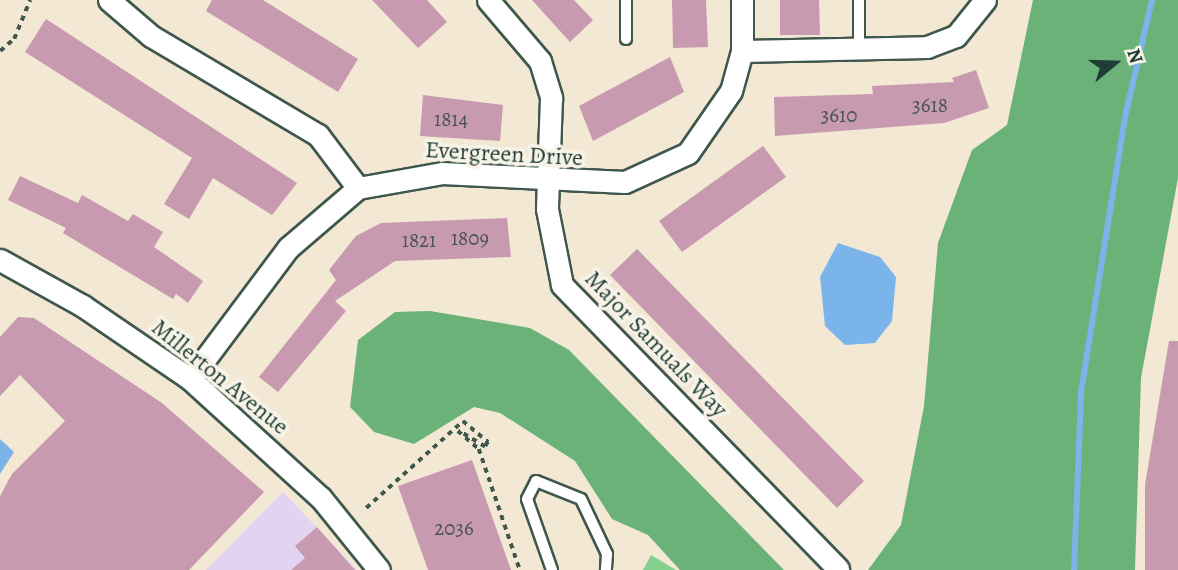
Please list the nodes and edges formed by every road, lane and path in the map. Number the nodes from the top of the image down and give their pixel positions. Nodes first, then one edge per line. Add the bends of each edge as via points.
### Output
1 (30, 0) edge
2 (109, 0) edge
3 (488, 0) edge
4 (626, 0) edge
5 (742, 0) edge
6 (859, 0) edge
7 (985, 0) edge
8 (626, 39) dead end
9 (0, 51) edge
10 (742, 51) junction
11 (859, 51) junction
12 (550, 181) junction
13 (358, 188) junction
14 (0, 260) edge
15 (190, 380) junction
16 (366, 508) dead end
17 (838, 569) edge
18 (379, 570) edge
19 (520, 570) edge
20 (552, 570) edge
21 (606, 570) edge

1 - 9 path via 14,40
2 - 13 street via 150,36 318,135
3 - 12 street, Major Samuals Way via 540,61 551,98
4 - 8 lane
5 - 10 street, Evergreen Drive
6 - 11 lane
7 - 11 street via 956,36 927,47
10 - 11 street
10 - 12 street, Evergreen Drive via 718,118 688,153 625,182
12 - 13 street, Evergreen Drive via 442,173
12 - 17 street, Major Samuals Way via 550,235 562,285
13 - 15 street via 288,248
14 - 15 street, Millerton Avenue via 83,306
15 - 18 street, Millerton Avenue via 321,498
16 - 19 path via 463,421 488,442 485,447 458,431 479,449
20 - 21 lane via 527,499 536,481 580,499 607,554

